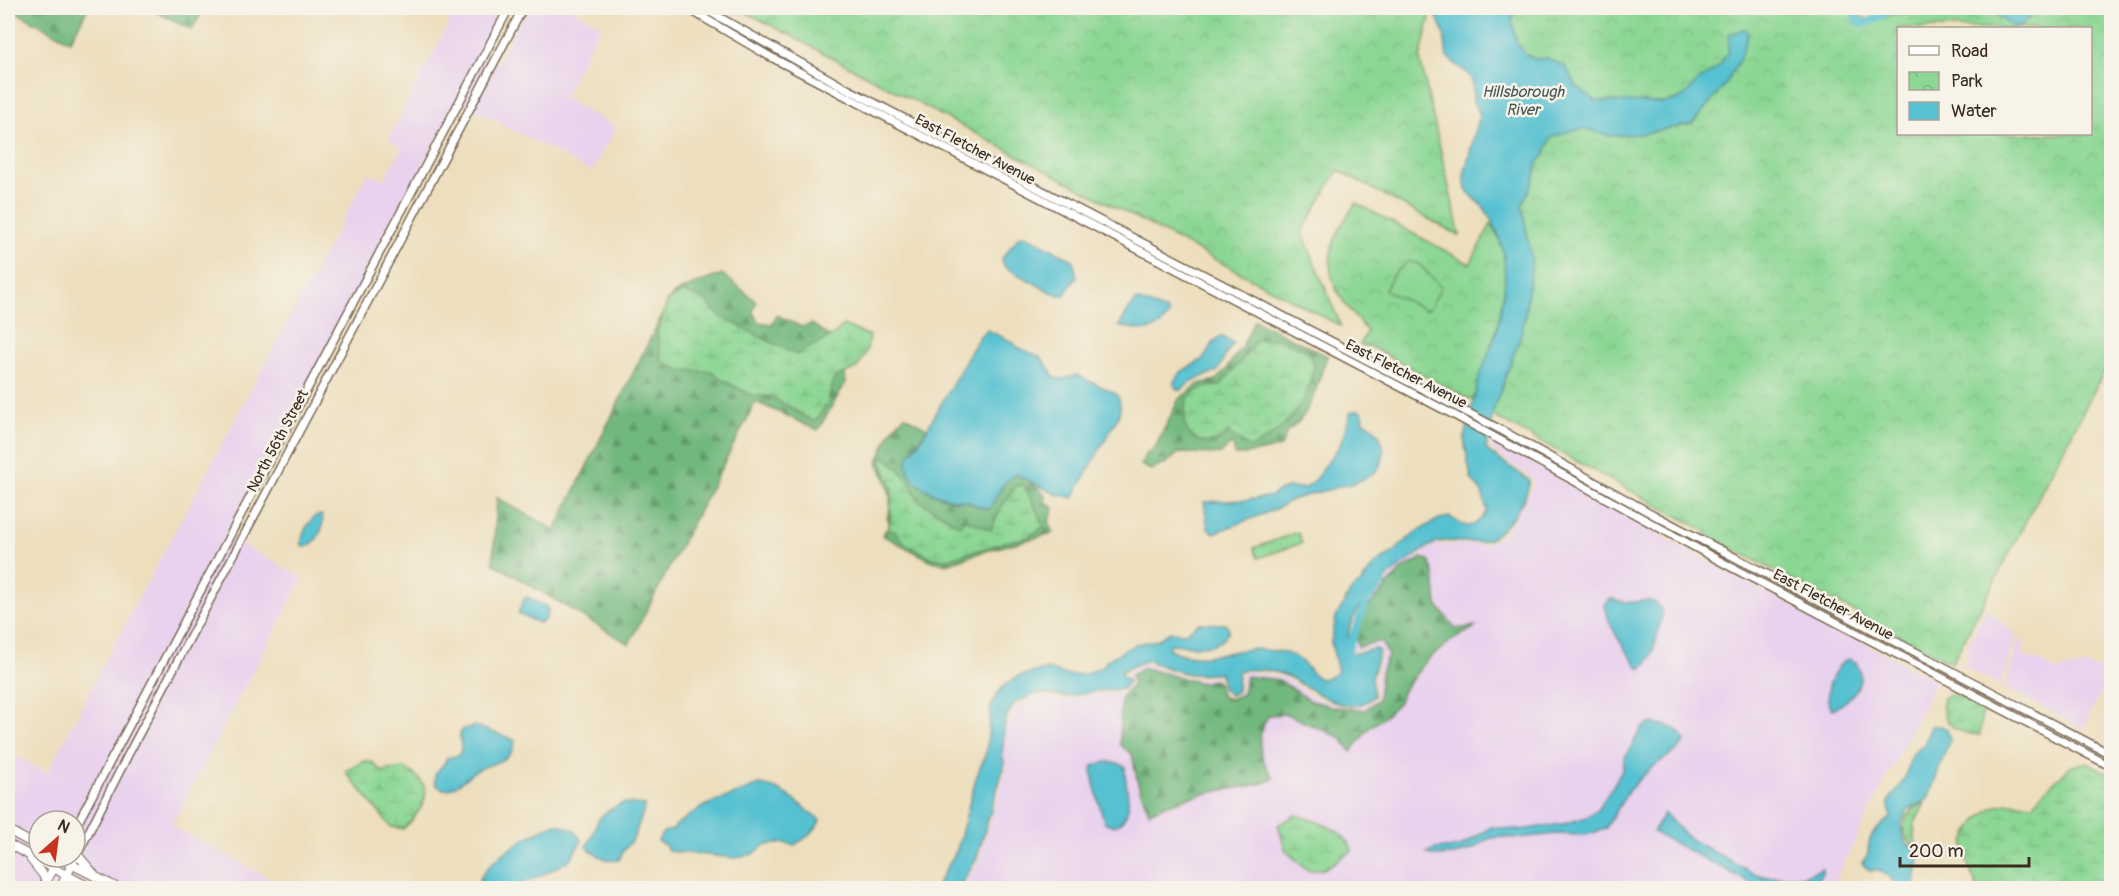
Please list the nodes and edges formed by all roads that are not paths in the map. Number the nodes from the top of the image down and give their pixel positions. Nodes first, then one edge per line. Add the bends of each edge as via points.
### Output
1 (509, 8) edge
2 (524, 8) edge
3 (687, 8) edge
4 (703, 8) edge
5 (466, 89) junction
6 (477, 95) junction
7 (458, 106) junction
8 (455, 138) junction
9 (1458, 412) junction
10 (2112, 755) edge
11 (2112, 767) edge
12 (85, 809) edge
13 (8, 830) edge
14 (87, 836) edge
15 (27, 840) edge
16 (8, 844) edge
17 (26, 854) joint
18 (87, 864) edge
19 (53, 869) joint
20 (70, 869) edge
21 (80, 869) edge
22 (67, 876) junction
23 (100, 879) junction
24 (77, 881) junction
25 (44, 885) edge
26 (60, 888) edge
27 (65, 888) edge
28 (91, 888) edge
29 (118, 888) edge

1 - 5 main road, North 56th Street
2 - 6 main road, North 56th Street
3 - 9 main road, East Fletcher Avenue via 769,56
4 - 9 main road, East Fletcher Avenue via 840,85
5 - 6 main road
5 - 7 main road, North 56th Street
6 - 8 main road, North 56th Street
7 - 8 main road via 448,129
7 - 12 main road, North 56th Street
8 - 14 main road, North 56th Street
9 - 10 main road, East Fletcher Avenue via 1503,431 1654,515
9 - 11 main road, East Fletcher Avenue via 1731,567
13 - 15 main road
16 - 17 main road
17 - 25 main road via 44,875
18 - 23 main road
19 - 22 main road
19 - 25 main road
20 - 22 main road, North 56th Street
21 - 23 main road
22 - 24 main road
22 - 26 main road, North 56th Street
23 - 29 main road
24 - 27 main road
24 - 28 main road

